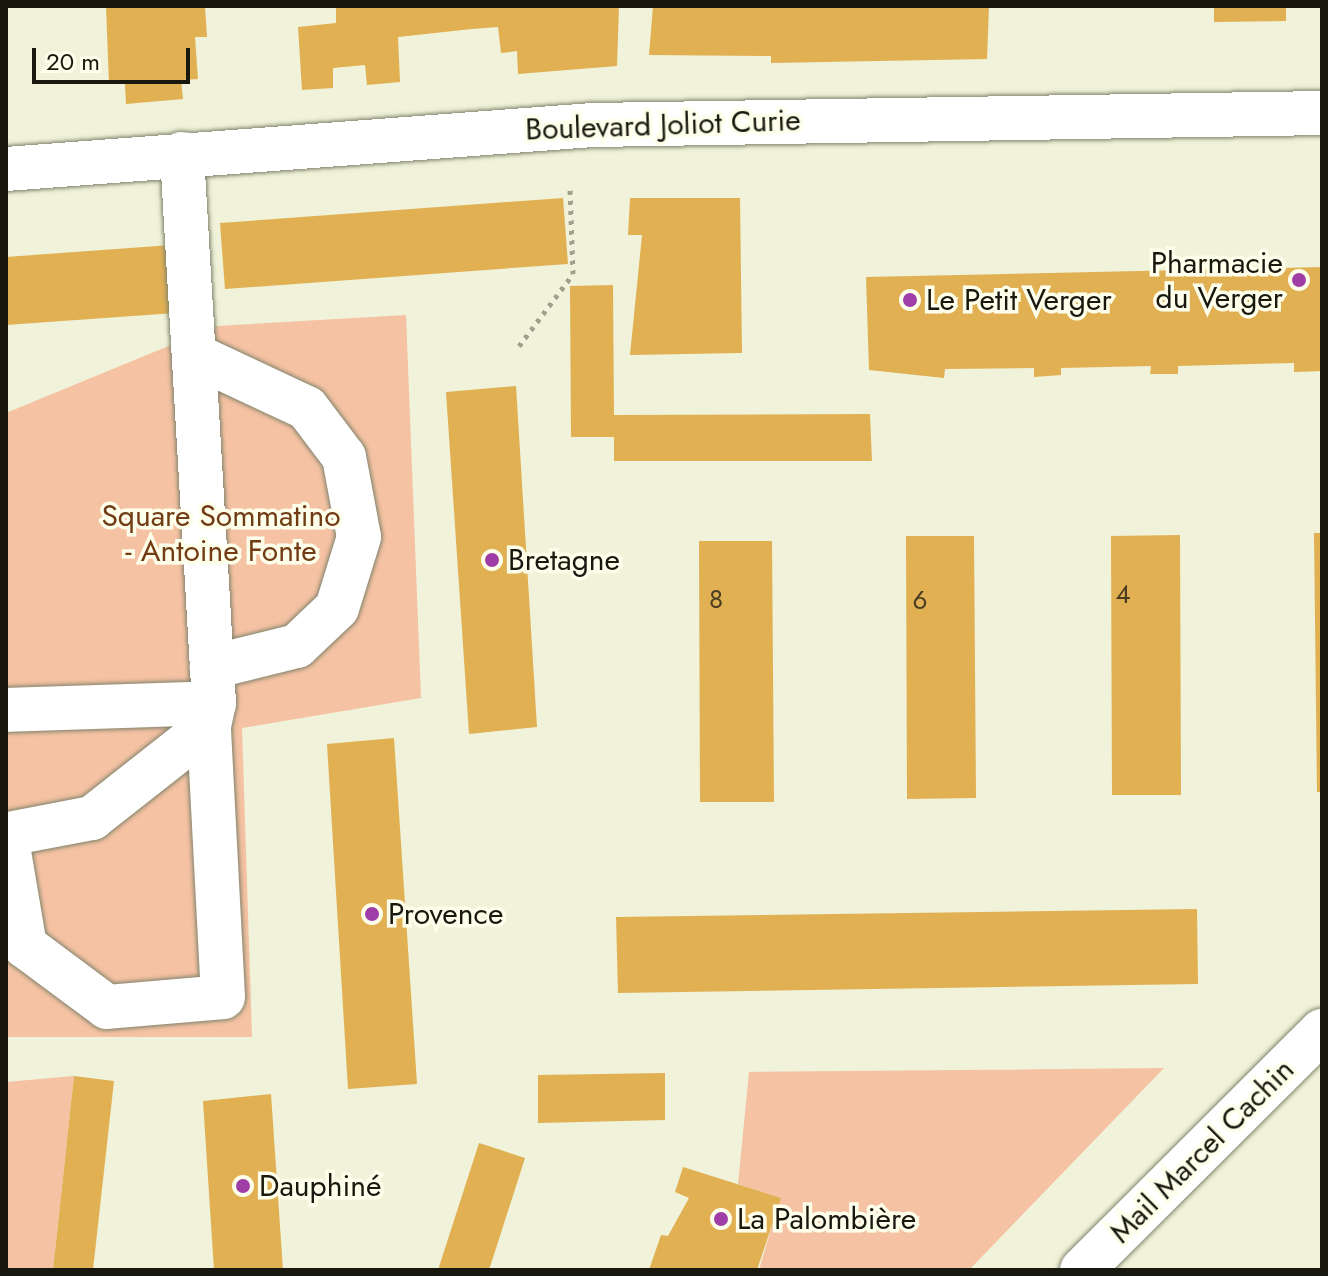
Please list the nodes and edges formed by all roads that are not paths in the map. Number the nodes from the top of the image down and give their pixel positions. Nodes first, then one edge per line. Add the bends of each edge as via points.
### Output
1 (1322, 113) edge
2 (182, 154) junction
3 (6, 169) edge
4 (198, 357) junction
5 (212, 698) junction
6 (6, 710) edge
7 (7, 834) edge
8 (1322, 1031) edge
9 (1082, 1270) edge

1 - 2 street, Boulevard Joliot Curie via 593,125
2 - 3 street, Boulevard Joliot Curie
2 - 4 street
4 - 5 street
4 - 5 street via 307,408 344,457 359,537 337,608 297,646
5 - 6 street
5 - 7 street via 92,818
5 - 7 street via 223,997 107,1007 25,946
8 - 9 street, Mail Marcel Cachin

